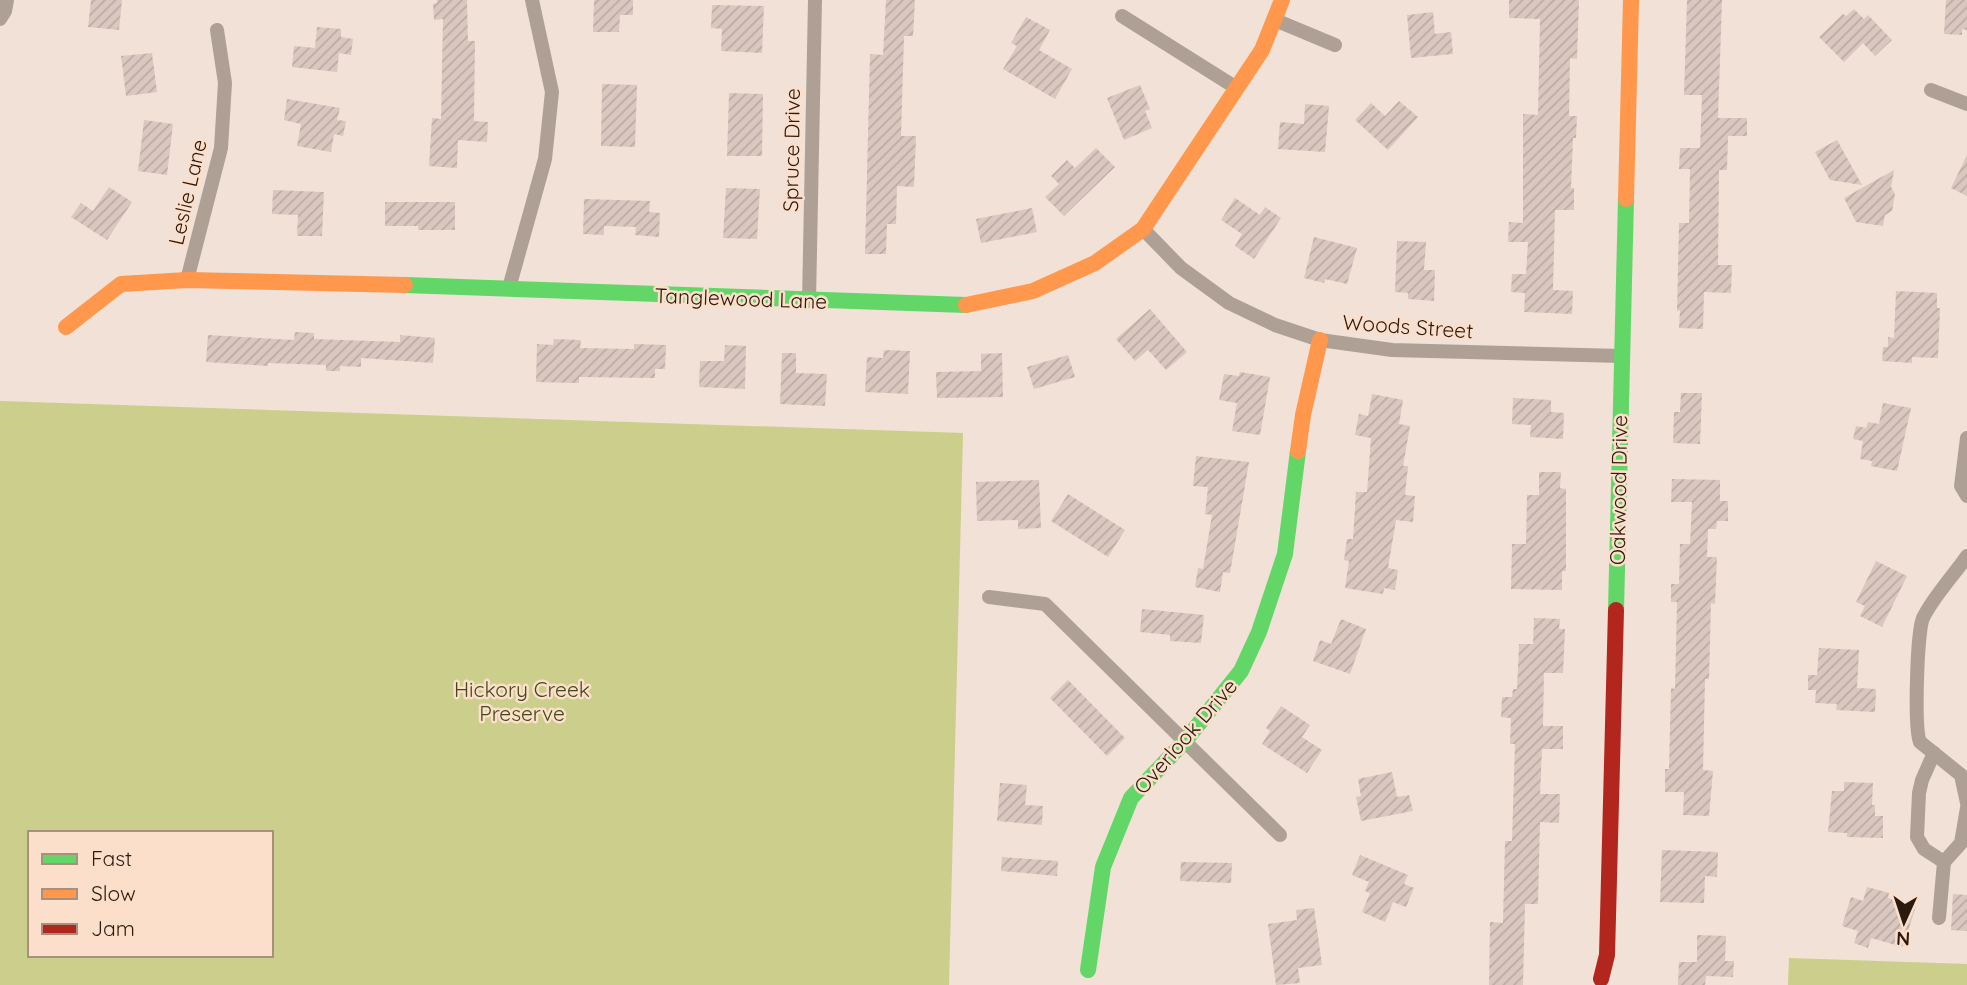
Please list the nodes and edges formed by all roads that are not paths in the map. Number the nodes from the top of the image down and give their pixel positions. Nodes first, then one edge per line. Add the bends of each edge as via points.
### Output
1 (7, 0) edge
2 (532, 0) edge
3 (815, 0) edge
4 (1282, 0) edge
5 (1631, 0) edge
6 (1122, 16) dead end
7 (0, 19) edge
8 (1275, 20) junction
9 (216, 30) dead end
10 (1335, 45) dead end
11 (1235, 87) junction
12 (1931, 90) dead end
13 (1967, 104) edge
14 (1143, 229) junction
15 (187, 280) junction
16 (509, 288) junction
17 (810, 301) junction
18 (66, 327) dead end
19 (1320, 340) junction
20 (1622, 356) junction
21 (1967, 438) edge
22 (1967, 496) edge
23 (1967, 556) edge
24 (989, 597) dead end
25 (1185, 741) junction
26 (1934, 753) junction
27 (1967, 806) edge
28 (1280, 835) dead end
29 (1944, 862) junction
30 (1939, 918) dead end
31 (1088, 970) dead end
32 (1601, 979) dead end

1 - 7 street
2 - 16 street via 552,92 545,159
3 - 17 street, Spruce Drive
4 - 8 street, Tanglewood Lane
5 - 20 street, Oakwood Drive
6 - 11 street
8 - 10 street
8 - 11 street, Tanglewood Lane via 1262,50
9 - 15 street, Leslie Lane via 225,83 221,148
11 - 14 street, Tanglewood Lane
12 - 13 street
14 - 17 street, Tanglewood Lane via 1095,263 1033,291 973,305
14 - 19 street, Woods Street via 1181,268 1229,303
15 - 16 street, Tanglewood Lane
15 - 18 street, Tanglewood Lane via 121,284
16 - 17 street, Tanglewood Lane
19 - 20 street, Woods Street via 1392,350
19 - 25 street, Overlook Drive via 1303,415 1285,555 1277,580 1241,671
20 - 32 street, Oakwood Drive via 1607,955
21 - 22 street via 1961,486
23 - 26 street via 1922,620 1917,734
24 - 25 street via 1045,604
25 - 28 street
25 - 31 street, Overlook Drive via 1131,798 1103,867
26 - 27 street via 1961,775
26 - 29 street via 1919,793 1917,837 1924,849
27 - 29 street via 1961,843
29 - 30 street

